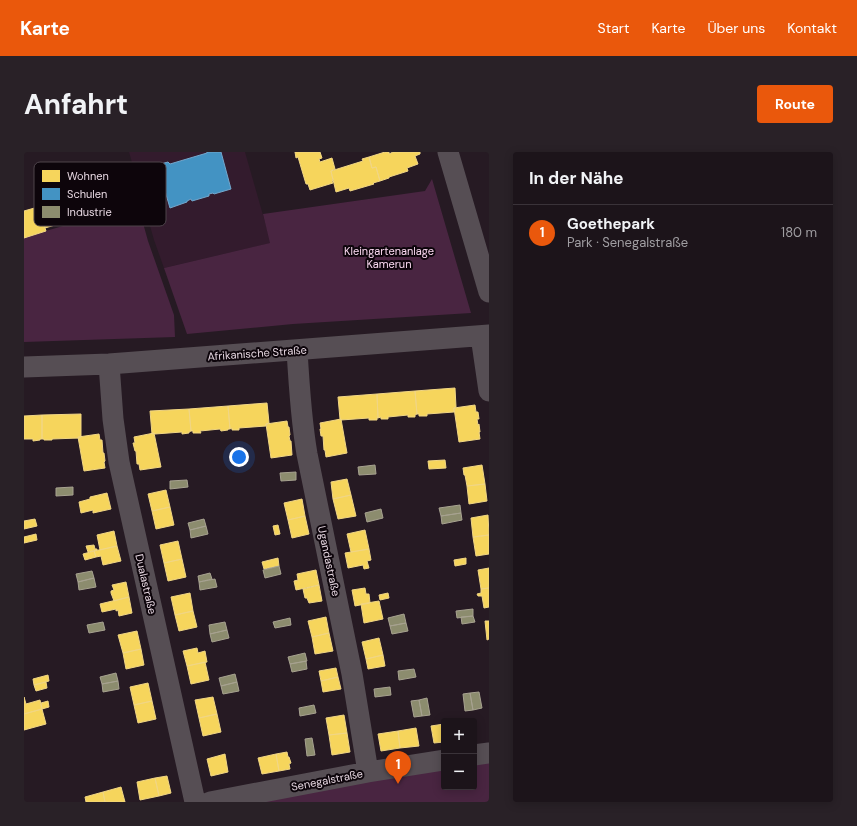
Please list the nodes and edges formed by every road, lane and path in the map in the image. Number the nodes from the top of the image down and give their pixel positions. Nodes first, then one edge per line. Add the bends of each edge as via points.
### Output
1 (448, 152) edge
2 (489, 292) edge
3 (485, 335) edge
4 (297, 350) junction
5 (109, 364) junction
6 (24, 367) edge
7 (489, 391) edge
8 (489, 753) edge
9 (477, 755) edge
10 (441, 760) edge
11 (368, 772) junction
12 (195, 802) edge
13 (210, 802) edge

1 - 2 street
3 - 4 street, Afrikanische Straße
3 - 7 street
4 - 5 street, Afrikanische Straße
4 - 11 street, Ugandastraße via 302,427 352,674
5 - 6 street, Afrikanische Straße
5 - 12 street, Dualastraße via 119,462
8 - 9 street
10 - 11 street, Senegalstraße
11 - 13 street, Senegalstraße

